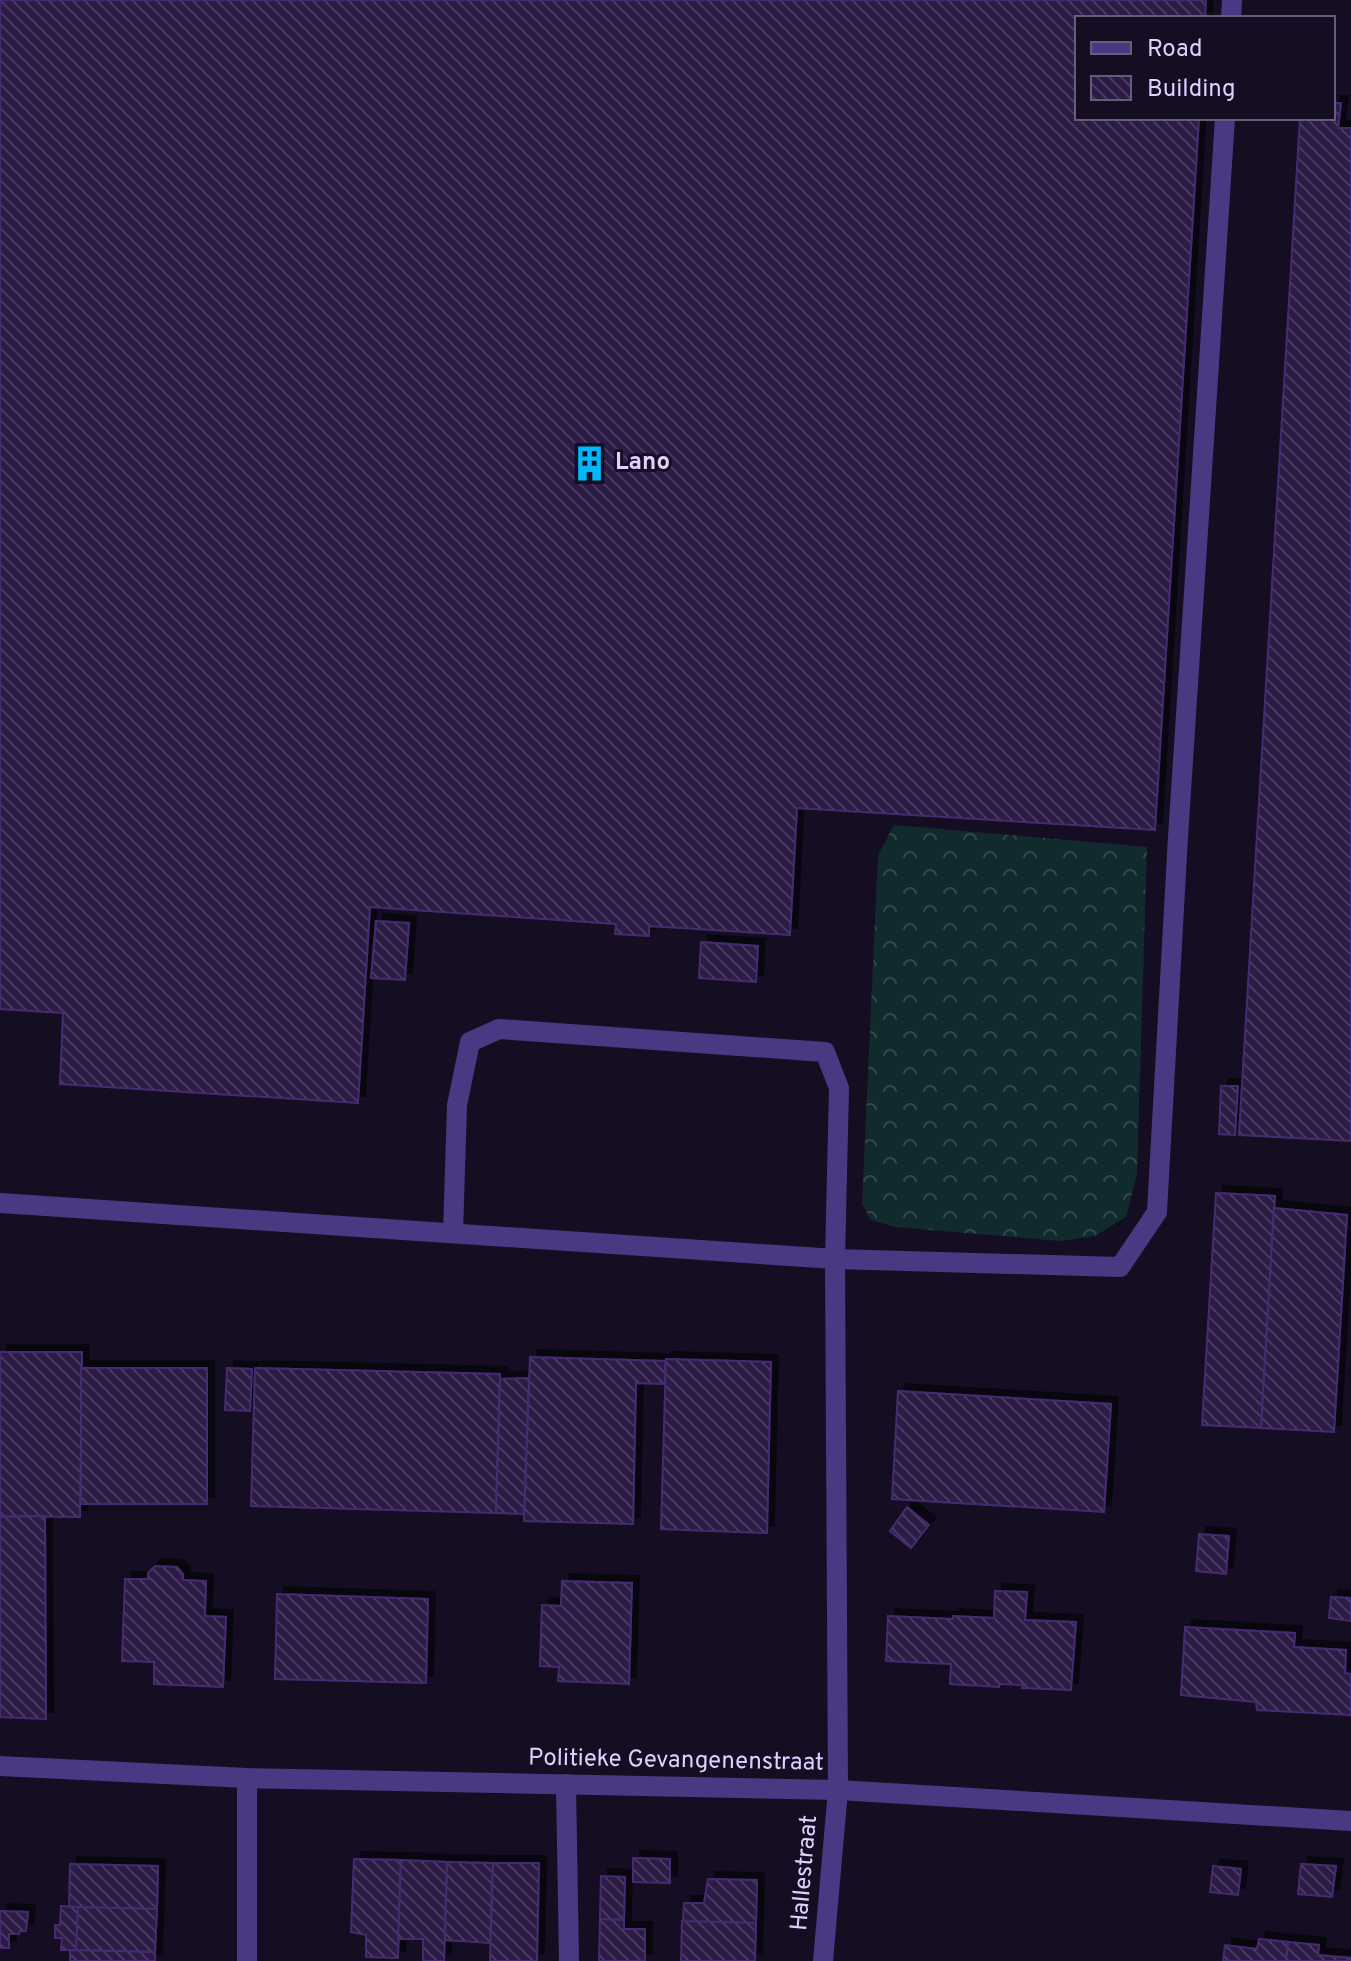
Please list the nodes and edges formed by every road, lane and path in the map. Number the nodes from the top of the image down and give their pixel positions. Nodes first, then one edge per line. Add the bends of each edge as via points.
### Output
1 (1225, 120) edge
2 (0, 1203) edge
3 (453, 1233) junction
4 (835, 1259) junction
5 (0, 1766) edge
6 (247, 1778) junction
7 (566, 1784) junction
8 (838, 1790) junction
9 (1351, 1821) edge
10 (247, 1961) edge
11 (569, 1961) edge
12 (823, 1961) edge

1 - 4 street via 1157,1212 1120,1267
2 - 3 street
3 - 4 street
3 - 4 street, Hallestraat via 457,1105 470,1042 499,1029 514,1030 825,1052 839,1088
4 - 8 street, Hallestraat
5 - 6 street, Politieke Gevangenenstraat
6 - 7 street, Politieke Gevangenenstraat
6 - 10 street
7 - 8 street, Politieke Gevangenenstraat
7 - 11 street
8 - 9 street, Politieke Gevangenenstraat
8 - 12 street, Hallestraat

